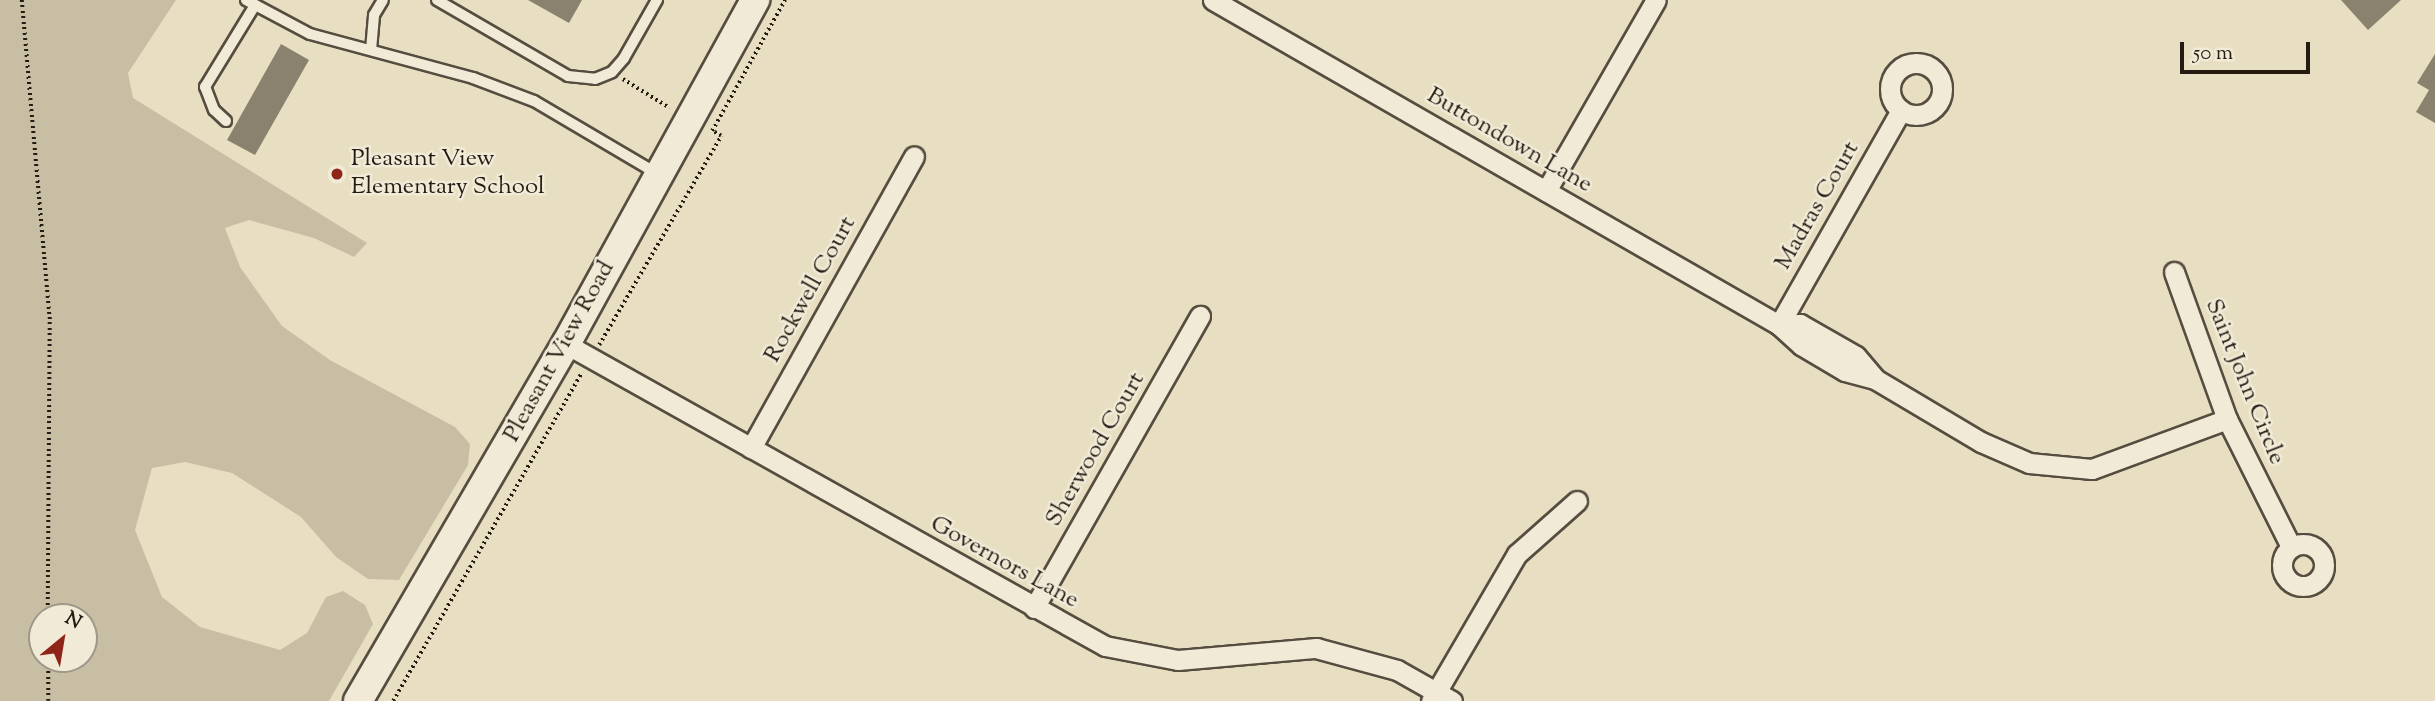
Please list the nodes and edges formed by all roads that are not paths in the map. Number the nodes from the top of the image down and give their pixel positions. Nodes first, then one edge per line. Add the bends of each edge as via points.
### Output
1 (383, 0) edge
2 (437, 0) edge
3 (657, 0) edge
4 (755, 0) edge
5 (1213, 0) edge
6 (1656, 0) edge
7 (250, 3) edge
8 (371, 50) junction
9 (1901, 110) dead end
10 (226, 121) dead end
11 (914, 156) dead end
12 (659, 175) junction
13 (1546, 191) junction
14 (2174, 272) dead end
15 (1200, 316) dead end
16 (1779, 325) junction
17 (566, 344) junction
18 (2227, 419) junction
19 (751, 448) junction
20 (1577, 501) dead end
21 (2291, 547) dead end
22 (1034, 608) junction
23 (1440, 698) edge
24 (358, 701) edge

1 - 8 lane via 374,15
2 - 3 lane via 568,76 595,79 612,72
4 - 12 main road, Pleasant View Road
5 - 13 street, Buttondown Lane
6 - 13 street
7 - 8 lane via 310,34
7 - 10 lane via 205,87 214,110
8 - 12 lane via 473,78 534,101
9 - 16 street, Madras Court
11 - 19 street, Rockwell Court
12 - 17 main road, Pleasant View Road
13 - 16 street, Buttondown Lane
14 - 18 street, Saint John Circle
15 - 22 street, Sherwood Court
16 - 18 street, Buttondown Lane via 1801,345 1845,372 1875,379 1982,442 2029,463 2092,469
17 - 19 street, Governors Lane
17 - 24 main road, Pleasant View Road
18 - 21 street, Saint John Circle
19 - 22 street, Governors Lane
20 - 23 street via 1517,554
22 - 23 street, Governors Lane via 1105,646 1145,657 1178,660 1316,648 1360,657

